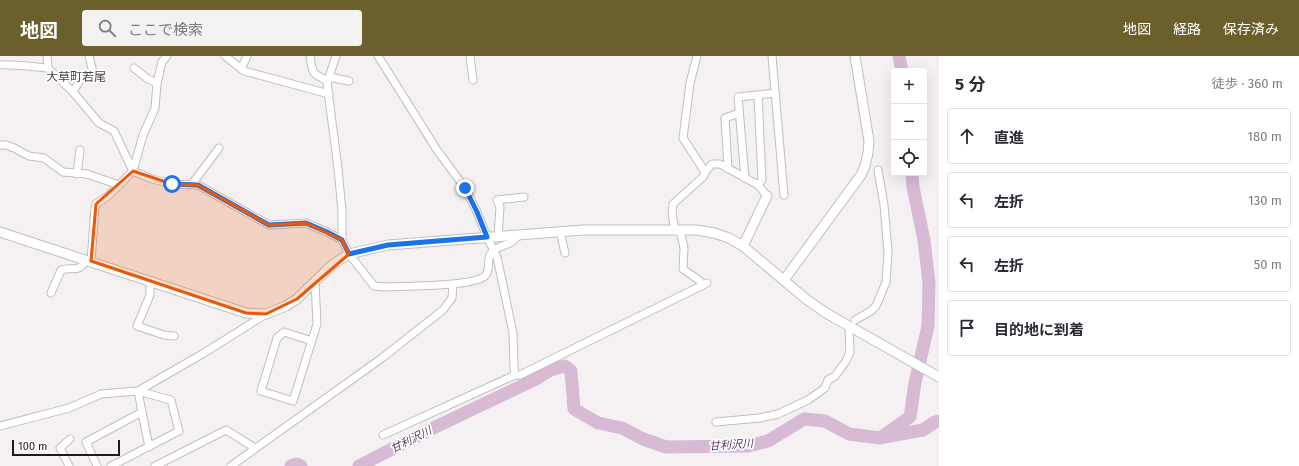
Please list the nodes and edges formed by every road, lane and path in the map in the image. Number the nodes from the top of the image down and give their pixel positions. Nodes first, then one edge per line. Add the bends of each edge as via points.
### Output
1 (48, 56) edge
2 (89, 56) edge
3 (167, 56) edge
4 (225, 56) edge
5 (247, 56) edge
6 (310, 56) edge
7 (336, 56) edge
8 (378, 56) edge
9 (470, 56) edge
10 (697, 56) edge
11 (772, 56) edge
12 (856, 56) edge
13 (0, 65) edge
14 (48, 68) junction
15 (134, 68) dead end
16 (241, 69) junction
17 (329, 79) junction
18 (473, 80) dead end
19 (349, 82) dead end
20 (157, 83) junction
21 (73, 92) junction
22 (775, 93) junction
23 (329, 94) junction
24 (758, 95) junction
25 (739, 113) junction
26 (0, 145) edge
27 (219, 148) dead end
28 (80, 150) dead end
29 (728, 169) junction
30 (878, 170) dead end
31 (133, 171) junction
32 (705, 172) junction
33 (77, 174) junction
34 (745, 178) junction
35 (192, 184) junction
36 (119, 185) junction
37 (758, 185) junction
38 (784, 195) dead end
39 (767, 196) joint
40 (524, 197) dead end
41 (678, 230) junction
42 (560, 231) junction
43 (0, 232) edge
44 (519, 234) junction
45 (498, 236) junction
46 (487, 237) junction
47 (342, 240) junction
48 (743, 246) junction
49 (493, 250) junction
50 (565, 253) dead end
51 (349, 254) junction
52 (88, 261) junction
53 (784, 280) junction
54 (150, 281) junction
55 (315, 282) junction
56 (453, 285) junction
57 (51, 293) dead end
58 (266, 314) junction
59 (855, 320) dead end
60 (849, 330) dead end
61 (174, 336) dead end
62 (312, 341) junction
63 (515, 375) junction
64 (939, 377) edge
65 (138, 391) junction
66 (142, 412) junction
67 (716, 422) dead end
68 (0, 426) edge
69 (383, 435) dead end
70 (70, 439) dead end
71 (149, 447) junction
72 (255, 448) junction
73 (70, 466) edge
74 (97, 466) edge
75 (111, 466) edge
76 (155, 466) edge
77 (231, 466) edge

1 - 14 street
2 - 21 street via 93,72 82,77
3 - 20 street via 162,62
4 - 16 street
5 - 16 street
6 - 17 street via 315,75
7 - 17 street
8 - 46 street via 437,150 465,188
9 - 18 street
10 - 32 street via 690,83 683,138
11 - 22 street
12 - 53 street via 869,141 865,166
13 - 14 street via 18,64
14 - 21 street
15 - 20 street
16 - 23 street
17 - 19 street
17 - 23 street
20 - 31 street via 155,108 143,135
21 - 31 street via 99,123 114,131
22 - 24 street
22 - 38 street
23 - 47 street via 340,183
24 - 25 street via 738,97
24 - 37 street via 762,180
25 - 29 street via 725,118
25 - 34 street
26 - 33 street via 14,148 29,156 44,158 63,172
27 - 35 street
28 - 33 street
29 - 32 street via 720,164 712,164
29 - 34 street
30 - 59 street via 888,252 886,282 872,311
31 - 35 street via 172,184
31 - 36 street
32 - 41 street via 703,177 673,204 672,213
33 - 36 street via 99,177
34 - 37 street
35 - 47 street via 209,190 269,225 306,223
36 - 52 street via 96,204
37 - 39 street
39 - 48 street
40 - 45 street via 497,200 500,207
41 - 42 street
41 - 48 street via 714,233
41 - 63 street via 684,248 683,269 704,284 520,375
42 - 44 street
42 - 50 street
43 - 52 street
44 - 45 street
44 - 49 street via 512,242
45 - 46 street
46 - 49 street
46 - 51 street via 388,245
47 - 51 street
48 - 53 street
49 - 56 street via 485,277
49 - 63 street via 497,257 514,333
51 - 55 street via 332,265
51 - 56 street via 374,286
52 - 54 street
52 - 57 street via 78,269 61,270
53 - 64 street via 826,312
54 - 58 street via 246,313
54 - 61 street via 150,295 137,326
55 - 58 street via 292,303
55 - 62 street via 317,324
56 - 72 street via 452,298 443,310 382,358
58 - 65 street
60 - 67 street via 850,352 835,376 828,380 825,388 778,414
62 - 62 street via 293,401 261,391 277,338 284,332
63 - 69 street
65 - 66 street
65 - 68 street via 101,394 64,409
65 - 71 street via 171,400 179,431
66 - 71 street
66 - 74 street via 86,442
70 - 73 street via 60,448
71 - 75 street
72 - 76 street via 226,430
72 - 77 street

